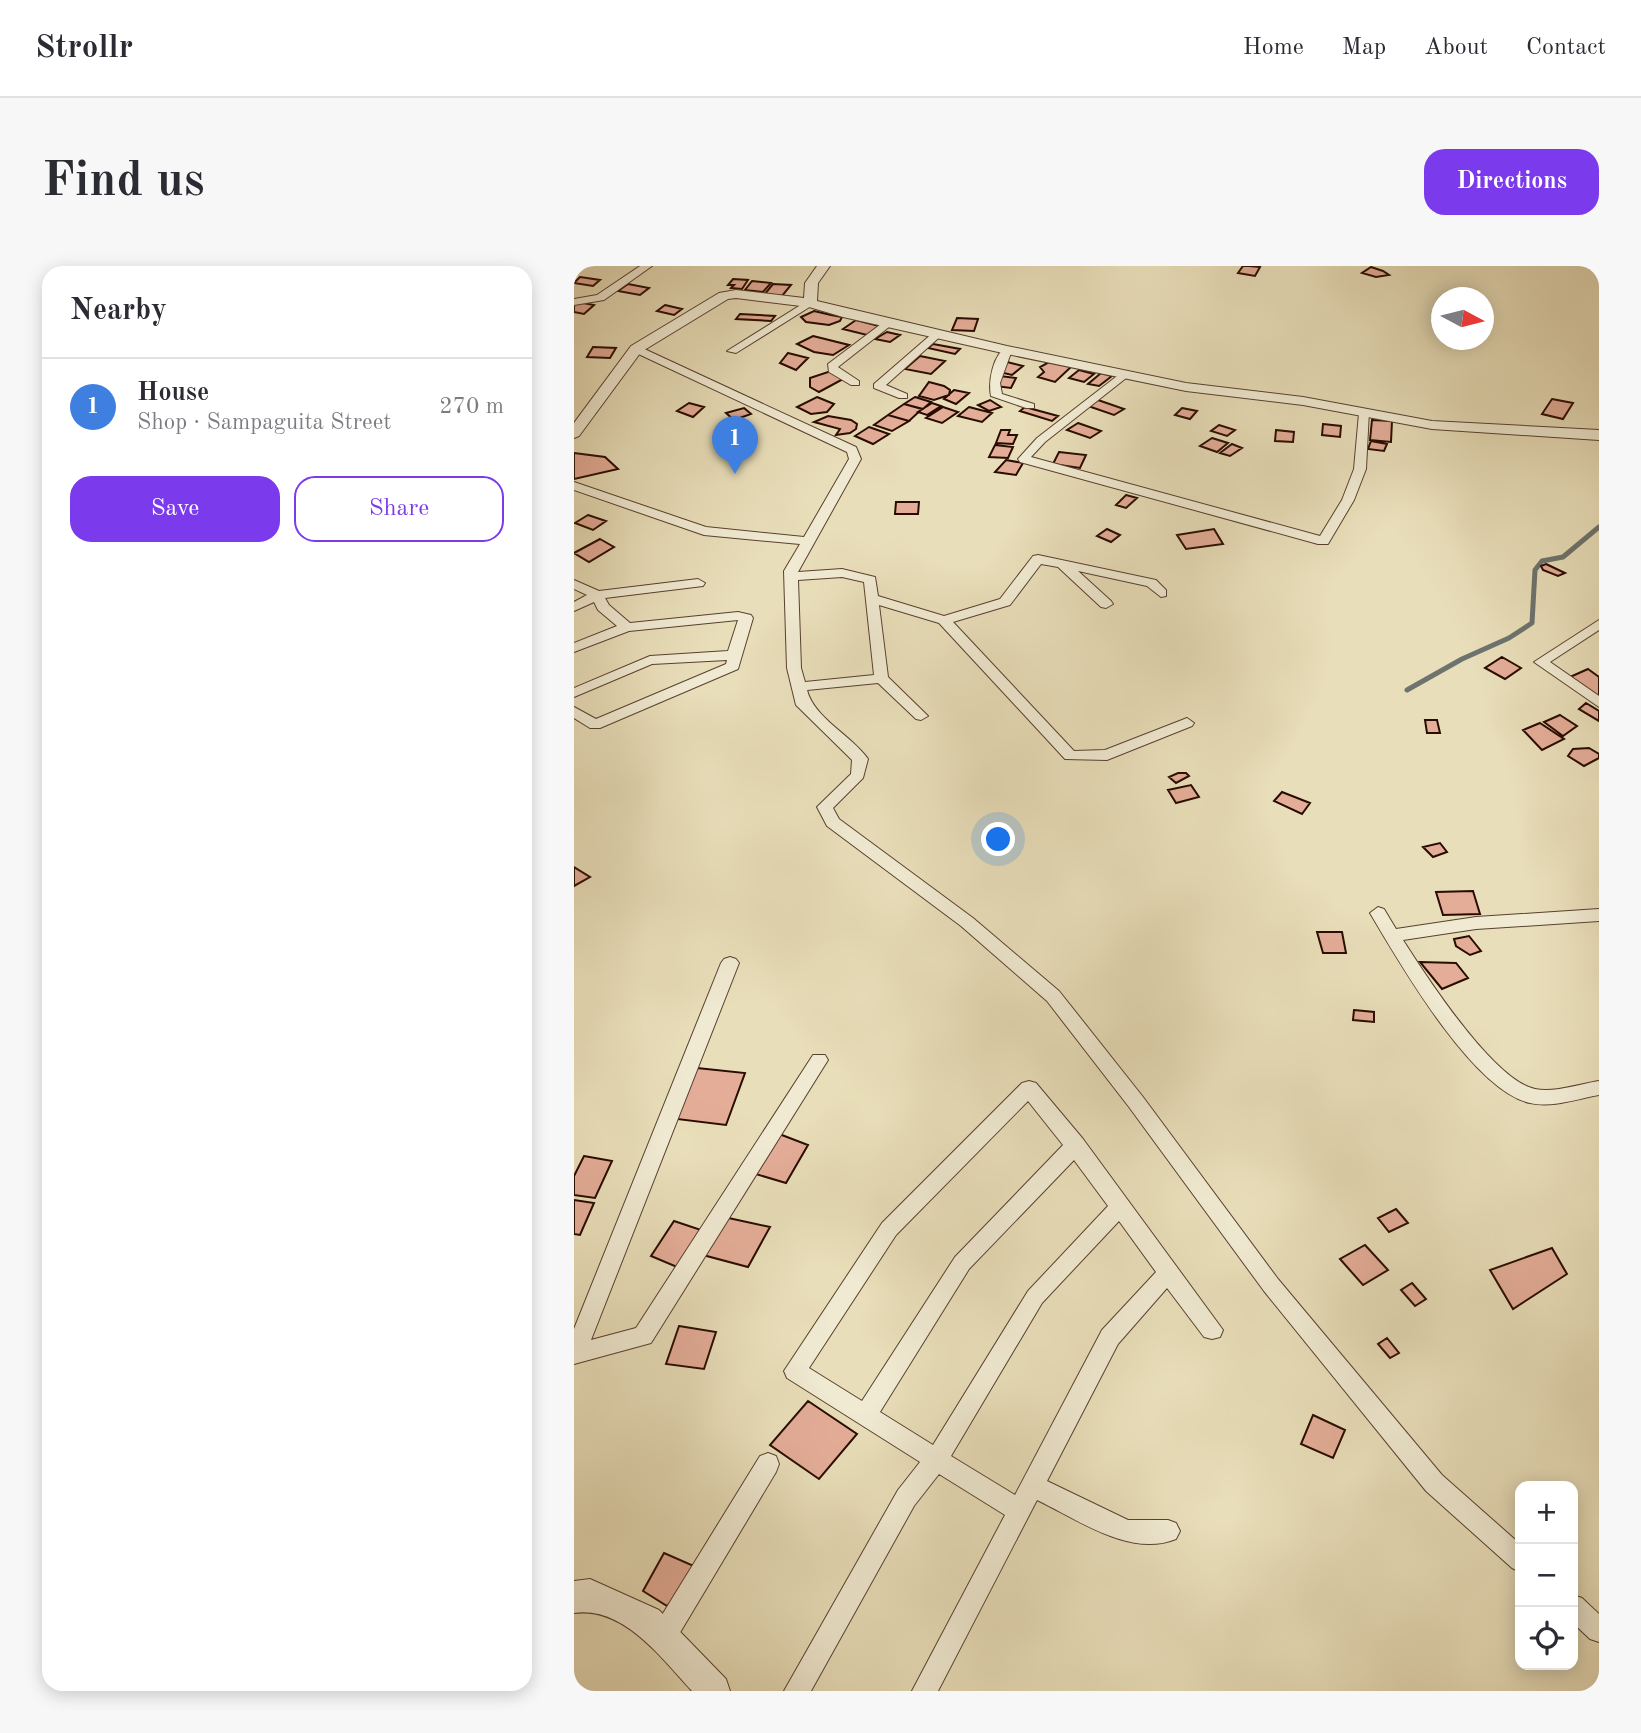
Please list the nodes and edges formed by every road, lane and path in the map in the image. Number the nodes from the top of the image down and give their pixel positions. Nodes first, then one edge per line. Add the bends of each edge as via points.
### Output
1 (576, 266) edge
2 (647, 266) edge
3 (824, 266) edge
4 (574, 272) edge
5 (574, 302) edge
6 (811, 303) junction
7 (889, 323) junction
8 (938, 334) junction
9 (636, 349) junction
10 (1007, 350) junction
11 (732, 351) dead end
12 (1125, 374) junction
13 (855, 383) dead end
14 (903, 396) dead end
15 (1030, 406) dead end
16 (1365, 413) junction
17 (574, 433) edge
18 (1599, 435) edge
19 (574, 486) edge
20 (807, 541) junction
21 (1062, 564) junction
22 (791, 576) junction
23 (698, 583) dead end
24 (574, 584) edge
25 (1161, 593) dead end
26 (597, 595) junction
27 (872, 598) junction
28 (1106, 604) dead end
29 (574, 607) edge
30 (944, 620) junction
31 (1599, 624) edge
32 (627, 627) junction
33 (574, 648) edge
34 (734, 655) junction
35 (881, 678) junction
36 (799, 687) junction
37 (574, 693) edge
38 (1599, 703) edge
39 (574, 711) edge
40 (921, 716) dead end
41 (1187, 723) dead end
42 (1378, 913) dead end
43 (1599, 915) edge
44 (1392, 936) junction
45 (730, 963) dead end
46 (819, 1060) dead end
47 (1599, 1088) edge
48 (1076, 1145) junction
49 (1119, 1208) junction
50 (1167, 1274) junction
51 (1212, 1330) dead end
52 (574, 1353) edge
53 (865, 1416) junction
54 (937, 1460) junction
55 (768, 1464) dead end
56 (1032, 1486) junction
57 (1019, 1511) junction
58 (1168, 1531) dead end
59 (1515, 1556) edge
60 (574, 1597) edge
61 (1578, 1611) edge
62 (1599, 1630) edge
63 (663, 1637) junction
64 (714, 1691) edge
65 (797, 1691) edge
66 (925, 1691) edge

1 - 4 street
2 - 5 street via 600,298
3 - 6 street via 811,282
6 - 7 street
6 - 9 street via 724,296
6 - 11 street
7 - 8 street
7 - 13 street via 832,366
8 - 10 street
8 - 14 street via 878,386
9 - 17 street
9 - 20 street via 852,450 855,459
10 - 12 street
10 - 15 street via 994,383 997,396
12 - 16 street
12 - 16 street via 1041,440 1024,459 1323,541 1360,469
16 - 18 street via 1432,425
19 - 20 street via 704,531
20 - 22 street
21 - 25 street via 1151,583
21 - 28 street
21 - 30 street via 1038,559 1005,601
22 - 27 street via 842,573 865,578 870,580
22 - 36 street via 794,668
23 - 26 street
24 - 26 street
26 - 29 street
26 - 32 street via 603,607
27 - 30 street
27 - 35 street
30 - 41 street via 1070,756 1107,755
31 - 38 street via 1542,662
32 - 33 street
32 - 34 street via 746,618
34 - 37 street via 650,660
34 - 39 street via 733,666 595,725
35 - 36 street
35 - 40 street
36 - 59 street via 803,705 860,759 858,775 825,807 832,822 967,922 1053,996 1271,1284 1434,1483
42 - 44 street
43 - 44 street via 1476,923
44 - 47 street via 1455,1030 1514,1089 1531,1096
45 - 52 street
46 - 52 street via 643,1336
48 - 49 street
48 - 53 street via 962,1263
48 - 53 street via 1029,1088 890,1229 794,1371
49 - 50 street
49 - 54 street via 1035,1297
50 - 51 street
50 - 56 street via 1110,1337
53 - 54 street
54 - 57 street
54 - 65 street via 906,1498
55 - 63 street
56 - 57 street
56 - 58 street via 1127,1531
57 - 66 street
60 - 63 street via 590,1595 649,1621
61 - 62 street
63 - 64 street

